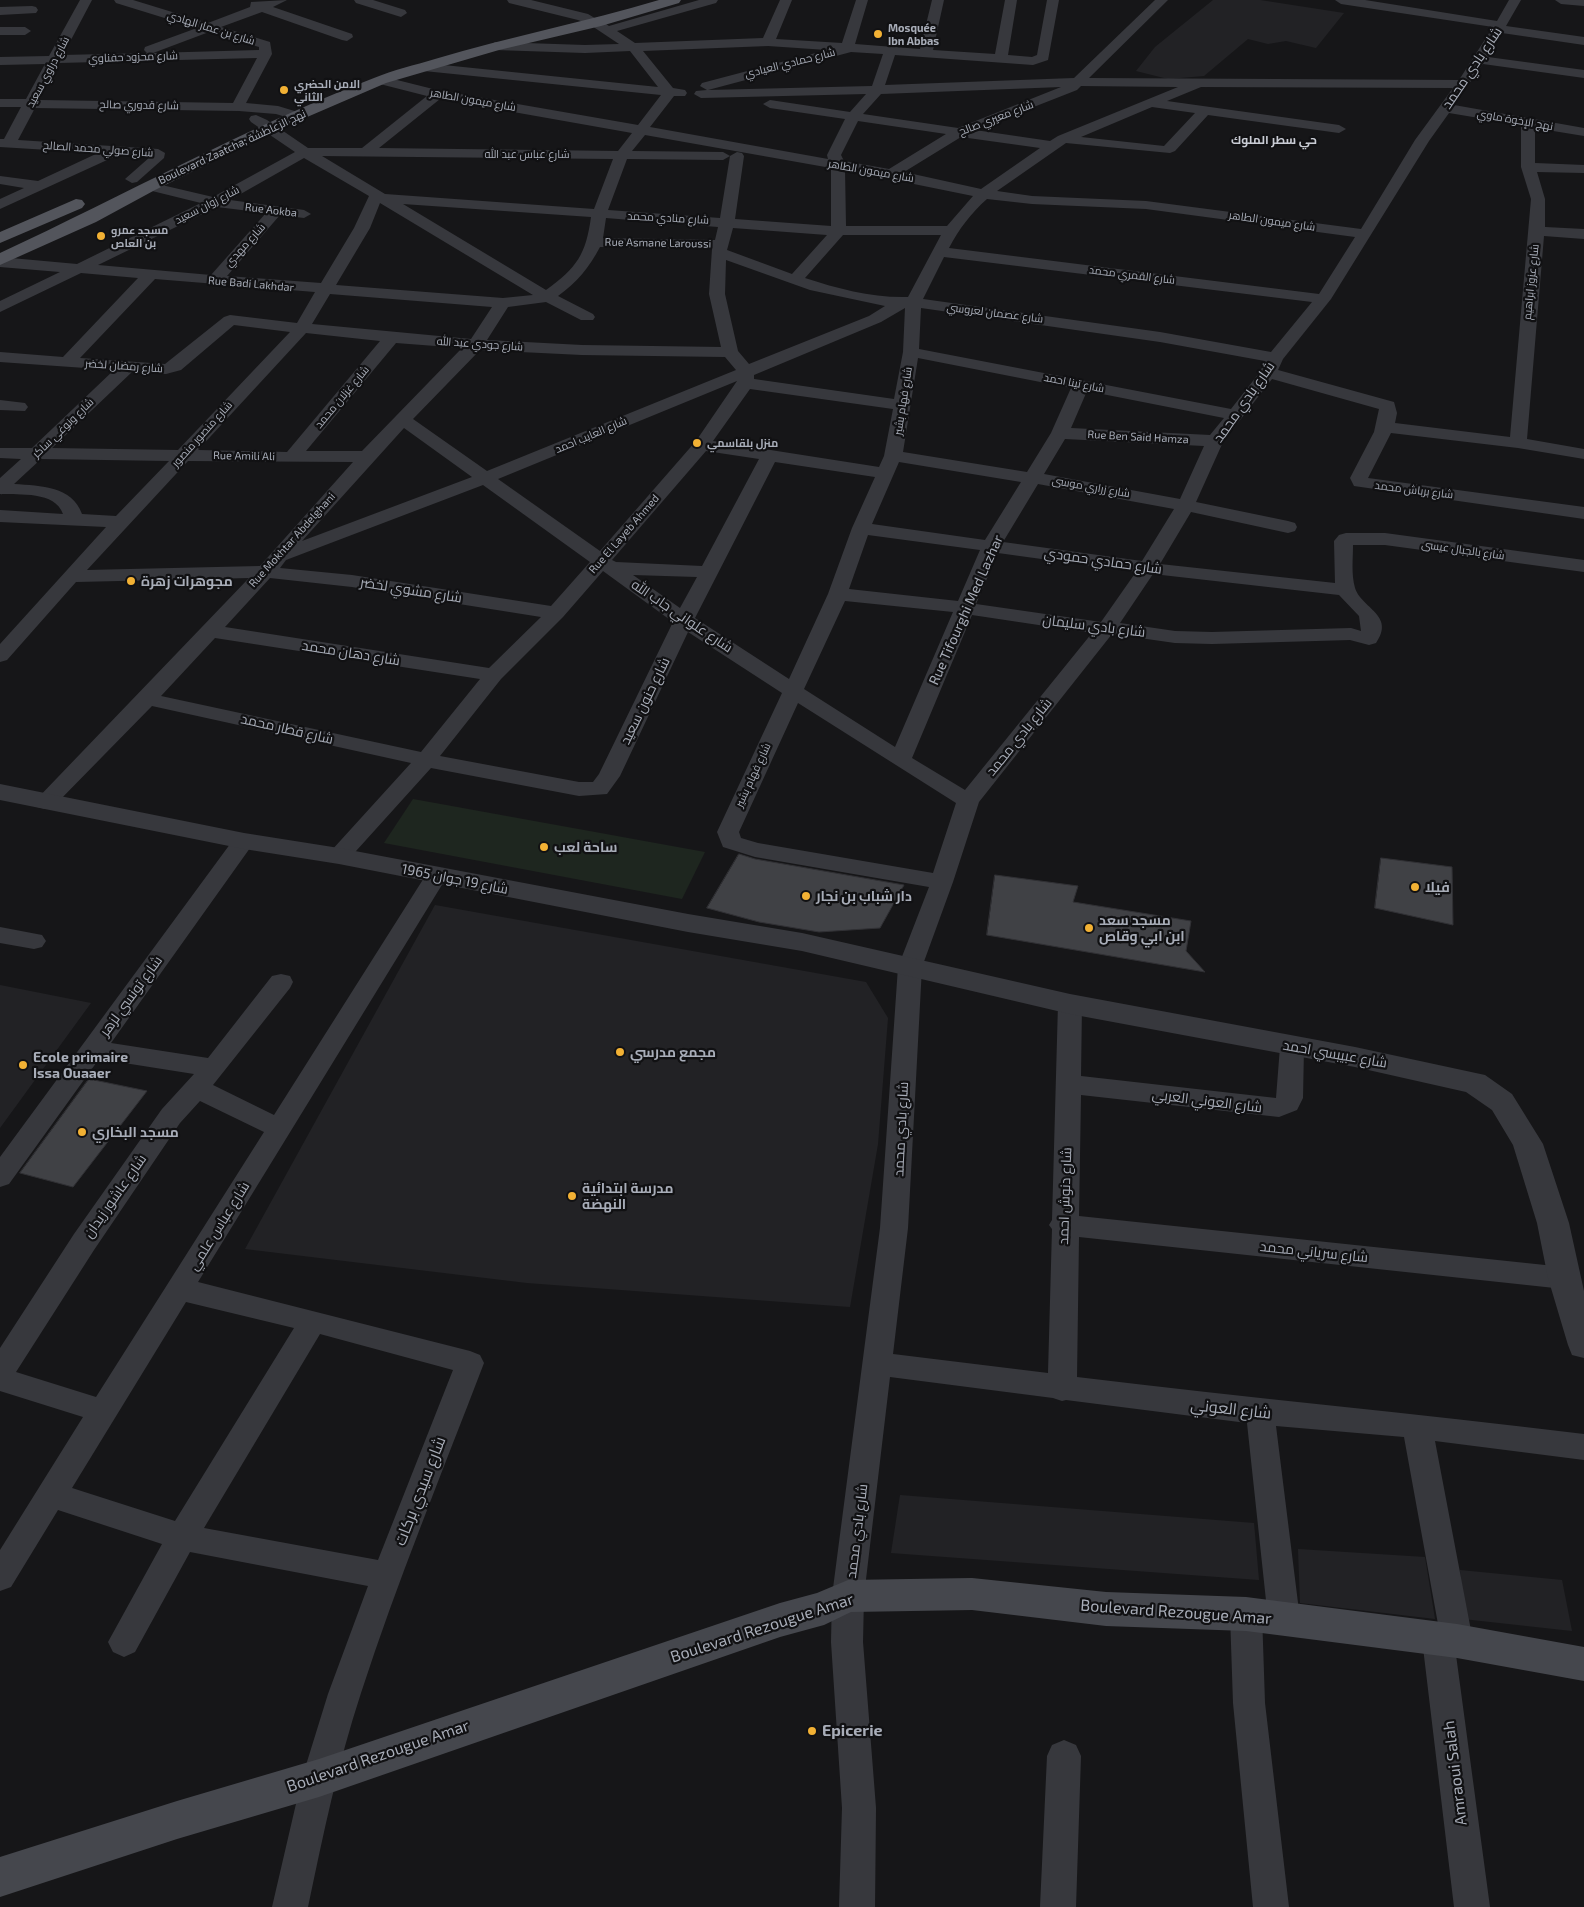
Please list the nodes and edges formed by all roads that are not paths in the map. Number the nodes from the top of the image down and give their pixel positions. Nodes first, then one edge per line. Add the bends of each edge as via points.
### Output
1 (86, 0) edge
2 (120, 0) edge
3 (239, 0) edge
4 (281, 0) edge
5 (360, 0) edge
6 (514, 0) edge
7 (645, 0) edge
8 (674, 0) edge
9 (712, 0) edge
10 (786, 0) edge
11 (862, 0) edge
12 (938, 0) edge
13 (1011, 0) edge
14 (1053, 0) edge
15 (1162, 0) edge
16 (1341, 0) edge
17 (1515, 0) edge
18 (1561, 0) edge
19 (1584, 2) edge
20 (261, 8) junction
21 (32, 10) dead end
22 (0, 11) edge
23 (401, 13) dead end
24 (596, 23) junction
25 (1500, 27) junction
26 (210, 28) junction
27 (0, 31) edge
28 (25, 31) dead end
29 (347, 37) dead end
30 (1584, 41) edge
31 (768, 42) junction
32 (495, 46) junction
33 (634, 48) junction
34 (847, 49) junction
35 (890, 52) junction
36 (266, 54) junction
37 (926, 54) junction
38 (131, 57) junction
39 (56, 59) junction
40 (1001, 59) junction
41 (1480, 60) junction
42 (0, 61) edge
43 (424, 67) junction
44 (1584, 74) edge
45 (381, 80) junction
46 (1077, 82) junction
47 (1198, 83) junction
48 (1464, 84) junction
49 (877, 90) junction
50 (677, 93) junction
51 (437, 94) junction
52 (701, 94) junction
53 (0, 103) edge
54 (31, 103) junction
55 (1152, 103) junction
56 (239, 107) junction
57 (1446, 108) junction
58 (278, 110) junction
59 (1203, 112) junction
60 (296, 116) junction
61 (854, 117) junction
62 (256, 119) junction
63 (1528, 123) junction
64 (271, 127) junction
65 (1339, 129) dead end
66 (642, 130) junction
67 (959, 132) junction
68 (1584, 132) edge
69 (1058, 142) junction
70 (5, 143) edge
71 (116, 150) junction
72 (305, 152) junction
73 (366, 153) junction
74 (743, 153) junction
75 (621, 156) junction
76 (838, 165) junction
77 (1528, 167) junction
78 (1584, 169) edge
79 (891, 174) junction
80 (0, 180) edge
81 (132, 180) junction
82 (40, 186) junction
83 (149, 186) junction
84 (114, 187) dead end
85 (984, 194) junction
86 (381, 196) junction
87 (88, 199) dead end
88 (215, 202) junction
89 (0, 205) edge
90 (276, 211) junction
91 (304, 214) dead end
92 (599, 214) junction
93 (727, 222) junction
94 (951, 230) junction
95 (839, 231) junction
96 (1537, 231) junction
97 (1366, 234) junction
98 (1584, 234) edge
99 (0, 238) edge
100 (595, 242) junction
101 (720, 249) junction
102 (942, 252) junction
103 (0, 261) edge
104 (78, 269) junction
105 (150, 276) junction
106 (796, 279) junction
107 (221, 281) junction
108 (326, 290) junction
109 (545, 298) junction
110 (1323, 299) junction
111 (503, 303) junction
112 (907, 303) junction
113 (0, 307) edge
114 (587, 317) dead end
115 (238, 321) junction
116 (300, 329) junction
117 (392, 337) junction
118 (476, 344) junction
119 (730, 352) junction
120 (910, 352) junction
121 (0, 357) edge
122 (67, 362) junction
123 (1271, 365) junction
124 (126, 368) junction
125 (745, 377) junction
126 (1081, 385) junction
127 (0, 405) edge
128 (903, 405) junction
129 (19, 407) dead end
130 (1236, 415) junction
131 (403, 420) junction
132 (1384, 427) junction
133 (1060, 433) junction
134 (1215, 442) junction
135 (1518, 443) junction
136 (702, 445) junction
137 (0, 452) edge
138 (36, 453) junction
139 (1584, 454) edge
140 (183, 455) junction
141 (367, 456) junction
142 (769, 456) junction
143 (893, 456) junction
144 (292, 457) junction
145 (884, 473) junction
146 (1033, 477) junction
147 (486, 478) junction
148 (0, 488) edge
149 (1186, 505) junction
150 (1584, 513) edge
151 (0, 516) edge
152 (74, 519) junction
153 (121, 522) junction
154 (1288, 527) dead end
155 (861, 528) junction
156 (991, 546) junction
157 (606, 564) junction
158 (271, 565) junction
159 (1584, 566) edge
160 (1148, 568) junction
161 (709, 572) junction
162 (71, 576) junction
163 (1346, 590) junction
164 (838, 594) junction
165 (966, 608) junction
166 (556, 613) junction
167 (684, 620) junction
168 (1106, 629) junction
169 (208, 631) junction
170 (0, 656) edge
171 (494, 675) junction
172 (793, 690) junction
173 (147, 699) junction
174 (426, 760) junction
175 (900, 760) junction
176 (0, 792) edge
177 (968, 801) junction
178 (45, 802) junction
179 (244, 841) junction
180 (339, 856) junction
181 (437, 875) junction
182 (942, 882) junction
183 (0, 935) edge
184 (34, 941) dead end
185 (910, 967) junction
186 (280, 982) dead end
187 (1070, 1004) junction
188 (1292, 1047) junction
189 (93, 1050) junction
190 (214, 1068) junction
191 (1069, 1084) junction
192 (196, 1088) junction
193 (279, 1128) junction
194 (0, 1177) edge
195 (1063, 1225) junction
196 (1564, 1278) junction
197 (180, 1289) junction
198 (313, 1321) junction
199 (1584, 1344) edge
200 (878, 1364) junction
201 (0, 1372) edge
202 (0, 1379) edge
203 (1062, 1389) junction
204 (102, 1411) junction
205 (1260, 1412) junction
206 (1417, 1426) junction
207 (1584, 1447) edge
208 (53, 1495) junction
209 (182, 1537) junction
210 (387, 1576) junction
211 (0, 1577) edge
212 (848, 1596) junction
213 (1246, 1614) junction
214 (1284, 1619) junction
215 (1448, 1640) junction
216 (124, 1642) dead end
217 (1584, 1664) edge
218 (1064, 1756) dead end
219 (319, 1778) junction
220 (0, 1877) edge
221 (290, 1907) edge
222 (857, 1907) edge
223 (1058, 1907) edge
224 (1271, 1907) edge
225 (1472, 1907) edge

1 - 39 street, شارع دراوي سعيد
2 - 26 street, شارع بن عمار الهادي
3 - 20 street
4 - 20 street
5 - 23 street
6 - 24 street
7 - 24 main road, Boulevard Zaatcha; نهج الزعاطشة
8 - 24 main road, Boulevard Zaatcha; نهج الزعاطشة
9 - 24 street
10 - 31 street
11 - 34 street, شارع حمادي العيادي
12 - 37 street
13 - 40 street
14 - 40 street via 1043,57 1033,61
15 - 46 street, شارع معيري صالح
16 - 25 street
17 - 25 street, شارع بادي محمد
18 - 19 street
20 - 26 street
20 - 29 street
21 - 22 street
24 - 32 main road, Boulevard Zaatcha; نهج الزعاطشة
24 - 33 street
24 - 58 main road, Boulevard Zaatcha; نهج الزعاطشة via 410,62
25 - 30 street
25 - 41 street, شارع بادي محمد
26 - 36 street, شارع بن عمار الهادي via 264,44
26 - 38 street
27 - 28 street
31 - 33 street
31 - 34 street
32 - 33 street
32 - 43 main road, Boulevard Zaatcha; نهج الزعاطشة
33 - 50 street
34 - 35 street
34 - 50 street, شارع حمادي العيادي
35 - 37 street
35 - 49 street
36 - 38 street, شارع محزود حفناوي
36 - 56 street, شارع بن عمار الهادي
37 - 40 street
38 - 39 street, شارع محزود حفناوي
39 - 42 street, شارع محزود حفناوي
39 - 54 street, شارع دراوي سعيد
41 - 44 street
41 - 48 street, شارع بادي محمد
43 - 45 main road, Boulevard Zaatcha; نهج الزعاطشة
43 - 50 street
45 - 51 street, شارع ميمون الطاهر
45 - 60 main road, Boulevard Zaatcha; نهج الزعاطشة
46 - 47 street
46 - 49 street
46 - 67 street, شارع معيري صالح via 1065,91
47 - 48 street
47 - 55 street, شارع فهام بشير
48 - 57 street, شارع بادي محمد
49 - 52 street
49 - 61 street
50 - 52 street
50 - 66 street
51 - 66 street, شارع ميمون الطاهر
51 - 73 street
52 - 61 street
53 - 54 street, شارع قدوري صالح
54 - 56 street, شارع قدوري صالح
54 - 70 street, شارع دراوي سعيد
55 - 59 street
55 - 69 street, شارع فهام بشير
56 - 58 street, شارع قدوري صالح
57 - 63 street, نهج الإخوة ماوي
57 - 97 street, شارع بادي محمد via 1422,140
58 - 60 street, شارع قدوري صالح
58 - 62 main road, Boulevard Zaatcha; نهج الزعاطشة
59 - 65 street
59 - 69 street via 1165,150
60 - 64 main road, Boulevard Zaatcha; نهج الزعاطشة
61 - 67 street
61 - 76 street via 836,147 834,161
62 - 64 street, شارع منادي محمد
62 - 81 main road, Boulevard Zaatcha; نهج الزعاطشة
63 - 68 street, نهج الإخوة ماوي
63 - 77 street, شارع عزوز ابراهيم
64 - 72 street, شارع منادي محمد
64 - 83 main road, Boulevard Zaatcha; نهج الزعاطشة
66 - 74 street, شارع ميمون الطاهر
66 - 75 street
67 - 69 street
67 - 79 street, شارع معيري صالح
69 - 85 street, شارع فهام بشير
70 - 71 street, شارع صولي محمد الصالح
71 - 81 street, شارع صولي محمد الصالح via 158,154
71 - 82 street
72 - 73 street, شارع عباس عبد الله
72 - 86 street, شارع منادي محمد
72 - 88 street, شارع زوان سعيد
73 - 75 street, شارع عباس عبد الله
74 - 75 street, شارع عباس عبد الله
74 - 76 street, شارع ميمون الطاهر
74 - 93 street
75 - 92 street
76 - 79 street, شارع ميمون الطاهر
76 - 95 street
77 - 78 street
77 - 96 street, شارع عزوز ابراهيم via 1538,199
79 - 85 street, شارع ميمون الطاهر
80 - 82 street
81 - 84 main road, Boulevard Zaatcha; نهج الزعاطشة
82 - 89 street
83 - 88 street, Rue Aokba
83 - 103 main road, Boulevard Zaatcha; نهج الزعاطشة
85 - 94 street, شارع فهام بشير via 969,206
85 - 97 street, شارع ميمون الطاهر via 1032,200 1146,205
86 - 92 street, شارع منادي محمد
86 - 108 street, شارع منصور منصور
86 - 109 street, شارع منادي محمد via 512,274
87 - 99 main road
88 - 90 street, Rue Aokba
88 - 104 street, شارع زوان سعيد
90 - 91 street, Rue Aokba
90 - 107 street, شارع مهدي
92 - 93 street, شارع منادي محمد
92 - 100 street
93 - 95 street, شارع منادي محمد
93 - 101 street
94 - 95 street, شارع منادي محمد
94 - 102 street, شارع فهام بشير
95 - 106 street
96 - 98 street
96 - 135 street, شارع عزوز ابراهيم
97 - 110 street, شارع بادي محمد
100 - 101 street, Rue Asmane Laroussi
100 - 109 street via 589,256 570,280
101 - 106 street, شارع عصمان لعروسي
101 - 119 street via 718,294
102 - 110 street, شارع القمري محمد
102 - 112 street, شارع فهام بشير
103 - 104 street, Rue Badi Lakhdar
104 - 105 street, Rue Badi Lakhdar
104 - 113 street, شارع زوان سعيد
105 - 107 street, Rue Badi Lakhdar
105 - 122 street
106 - 112 street, شارع عصمان لعروسي via 869,300
107 - 108 street, Rue Badi Lakhdar
107 - 115 street via 233,300
108 - 111 street, Rue Badi Lakhdar
108 - 116 street, شارع منصور منصور
109 - 111 street
109 - 114 street, شارع منادي محمد
110 - 123 street, شارع بادي محمد
111 - 118 street, Rue Mokhtar Abdelghani
112 - 120 street, شارع فهام بشير
112 - 123 street, شارع عصمان لعروسي via 1124,331
112 - 125 street, شارع العايب احمد
115 - 116 street, شارع جودي عبد الله
115 - 124 street, شارع رمضان لخضر via 175,366 156,370
116 - 117 street, شارع جودي عبد الله
116 - 140 street, شارع منصور منصور
117 - 118 street, شارع جودي عبد الله
117 - 144 street, شارع غزلان محمد
118 - 119 street, شارع جودي عبد الله via 581,350
118 - 131 street, Rue Mokhtar Abdelghani
119 - 125 street
120 - 126 street, شارع تينا احمد
120 - 128 street, شارع فهام بشير
121 - 122 street, شارع رمضان لخضر
122 - 124 street, شارع رمضان لخضر
123 - 130 street, شارع بادي محمد
123 - 132 street, شارع برباش محمد via 1388,406
124 - 138 street, شارع ونوغي ساكر
125 - 128 street
125 - 136 street, Rue El Layeb Ahmed
125 - 147 street, شارع العايب احمد
126 - 130 street, شارع تينا احمد
126 - 133 street, Rue Tifourghi Med Lazhar
127 - 129 street
128 - 143 street, شارع فهام بشير
130 - 134 street, شارع بادي محمد
131 - 141 street, Rue Mokhtar Abdelghani
131 - 147 street, شارع علواني جاب الله
132 - 135 street
132 - 150 street, شارع برباش محمد via 1359,478 1360,482
133 - 134 street, Rue Ben Said Hamza
133 - 146 street, Rue Tifourghi Med Lazhar
134 - 149 street, شارع بادي محمد
135 - 139 street
136 - 142 street
136 - 157 street, Rue El Layeb Ahmed
137 - 138 street, Rue Amili Ali
138 - 140 street, Rue Amili Ali
138 - 148 street, شارع ونوغي ساكر
140 - 144 street, Rue Amili Ali
140 - 153 street, شارع منصور منصور
141 - 144 street, Rue Amili Ali
141 - 158 street, Rue Mokhtar Abdelghani
142 - 145 street
142 - 161 street, شارع حنون سعيد
143 - 145 street, شارع فهام بشير
143 - 146 street, شارع زراري موسى
145 - 155 street, شارع فهام بشير
146 - 149 street, شارع زراري موسى
146 - 156 street, Rue Tifourghi Med Lazhar
147 - 157 street, شارع علواني جاب الله
147 - 158 street, شارع العايب احمد
148 - 152 street via 62,498 69,505
149 - 154 street, شارع زراري موسى
149 - 160 street, شارع بادي محمد
151 - 152 street
152 - 153 street
153 - 162 street, شارع منصور منصور
155 - 156 street, شارع حمادي حمودي
155 - 164 street, شارع فهام بشير
156 - 160 street, شارع حمادي حمودي
156 - 165 street, Rue Tifourghi Med Lazhar
157 - 161 street
157 - 166 street, Rue El Layeb Ahmed
157 - 167 street, شارع علواني جاب الله
158 - 162 street
158 - 166 street, شارع مشوي لخضر
158 - 169 street, Rue Mokhtar Abdelghani
159 - 163 street, شارع بالجبال عيسى via 1385,539 1350,538 1343,541
160 - 163 street, شارع حمادي حمودي
160 - 168 street, شارع بادي محمد
161 - 167 street, شارع حنون سعيد
162 - 170 street, شارع منصور منصور
163 - 168 street, شارع بادي سليمان via 1369,616 1373,626 1369,639 1351,634 1175,637
164 - 165 street, شارع بادي سليمان
164 - 172 street, شارع فهام بشير
165 - 168 street, شارع بادي سليمان
165 - 175 street, Rue Tifourghi Med Lazhar
166 - 171 street, Rue El Layeb Ahmed
167 - 172 street, شارع علواني جاب الله
167 - 174 street, شارع حنون سعيد via 609,776 599,789 579,789
168 - 177 street, شارع بادي محمد
169 - 171 street, شارع دهان محمد
169 - 173 street, Rue Mokhtar Abdelghani
171 - 174 street, Rue El Layeb Ahmed
172 - 175 street, شارع علواني جاب الله
172 - 182 street, شارع فهام بشير via 731,823 728,837 731,842 755,850
173 - 174 street, شارع قطار محمد
173 - 178 street, Rue Mokhtar Abdelghani
174 - 180 street, Rue El Layeb Ahmed
175 - 177 street, شارع علواني جاب الله
176 - 178 street, شارع 19 جوان 1965
177 - 182 street, شارع بادي محمد
178 - 179 street, شارع 19 جوان 1965
179 - 180 street, شارع 19 جوان 1965
179 - 189 street, شارع تونسي لزهر
180 - 181 street, شارع 19 جوان 1965
181 - 185 street, شارع 19 جوان 1965 via 802,942
181 - 193 street, شارع عباس علمي
182 - 185 street, شارع بادي محمد
183 - 184 street
185 - 187 street, شارع عبيبسي احمد
185 - 200 street, شارع بادي محمد via 894,1228
186 - 190 street, شارع عاشور زيدان
187 - 188 street, شارع عبيبسي احمد
187 - 191 street, شارع دنوش احمد
188 - 191 street, شارع العوني العربي via 1290,1098 1279,1108
188 - 196 street, شارع عبيبسي احمد via 1447,1075 1475,1083 1497,1097 1528,1144 1553,1223
189 - 190 street
189 - 194 street, شارع تونسي لزهر
190 - 192 street, شارع عاشور زيدان
191 - 195 street, شارع دنوش احمد
192 - 193 street
192 - 201 street, شارع عاشور زيدان via 149,1147
193 - 197 street, شارع عباس علمي
195 - 196 street, شارع سرياني محمد
195 - 203 street, شارع دنوش احمد
196 - 199 street, شارع عبيبسي احمد
197 - 198 street, شارع سيدي بركات
197 - 204 street, شارع عباس علمي
198 - 209 street
198 - 210 street, شارع سيدي بركات via 470,1363
200 - 203 street, شارع العوني
200 - 212 street, شارع بادي محمد
202 - 204 street
203 - 205 street, شارع العوني
204 - 208 street, شارع عباس علمي
205 - 206 street, شارع العوني
205 - 214 street
206 - 207 street, شارع العوني
206 - 215 street, Amraoui Salah
208 - 209 street
208 - 211 street, شارع عباس علمي
209 - 210 street
209 - 216 street
210 - 219 street, شارع سيدي بركات via 344,1694
212 - 213 main road, Boulevard Rezougue Amar via 972,1594 1106,1609
212 - 219 main road, Boulevard Rezougue Amar via 824,1608 770,1623
212 - 222 street, شارع بادي محمد via 846,1642 859,1808
213 - 214 main road, Boulevard Rezougue Amar
213 - 224 street via 1249,1703
214 - 215 main road, Boulevard Rezougue Amar
215 - 217 main road, Boulevard Rezougue Amar
215 - 225 street, Amraoui Salah
218 - 223 street
219 - 220 main road, Boulevard Rezougue Amar
219 - 221 street, شارع سيدي بركات

